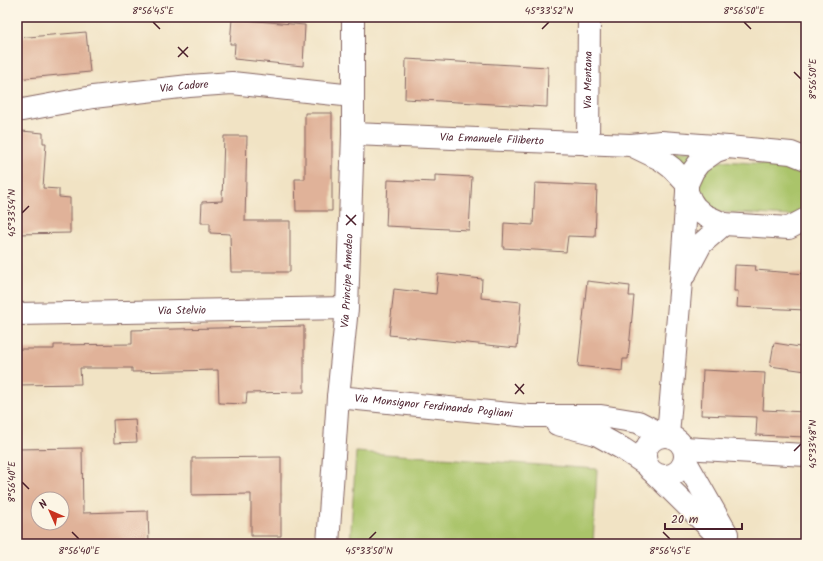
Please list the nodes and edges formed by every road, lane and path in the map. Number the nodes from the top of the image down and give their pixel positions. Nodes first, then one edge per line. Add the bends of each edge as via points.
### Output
1 (353, 17) edge
2 (590, 17) edge
3 (353, 96) junction
4 (17, 111) edge
5 (353, 134) junction
6 (588, 144) junction
7 (631, 145) junction
8 (728, 147) junction
9 (806, 159) edge
10 (687, 188) junction
11 (724, 224) junction
12 (800, 225) edge
13 (681, 281) junction
14 (347, 308) junction
15 (17, 314) edge
16 (338, 397) junction
17 (529, 416) junction
18 (675, 445) junction
19 (806, 455) edge
20 (651, 470) junction
21 (328, 544) edge
22 (726, 544) edge
23 (732, 544) edge

1 - 3 street, Via Principe Amedeo
2 - 6 street, Via Mentana
3 - 4 street, Via Cadore via 232,83 93,97
3 - 5 street, Via Principe Amedeo
5 - 6 street, Via Emanuele Filiberto
5 - 14 street, Via Principe Amedeo
6 - 7 street, Via Emanuele Filiberto
7 - 8 street, Via Emanuele Filiberto via 660,142
7 - 10 street via 672,168
8 - 9 street, Via Emanuele Filiberto via 791,153
8 - 10 street via 716,151 699,163
10 - 11 street via 695,207 704,215
10 - 13 street
11 - 12 street
11 - 13 street via 701,244
13 - 18 street
14 - 15 street, Via Stelvio
14 - 16 street, Via Principe Amedeo
16 - 17 street, Via Monsignor Ferdinando Pogliani
16 - 21 street, Via Principe Amedeo
17 - 18 street, Via Monsignor Ferdinando Pogliani via 601,416 638,422
17 - 20 street, Via Monsignor Ferdinando Pogliani via 596,434
18 - 19 street, Via Monsignor Ferdinando Pogliani
18 - 20 street via 679,471 668,476
18 - 20 street via 653,439 647,446 644,456
18 - 23 street
20 - 22 street, Via Monsignor Ferdinando Pogliani

